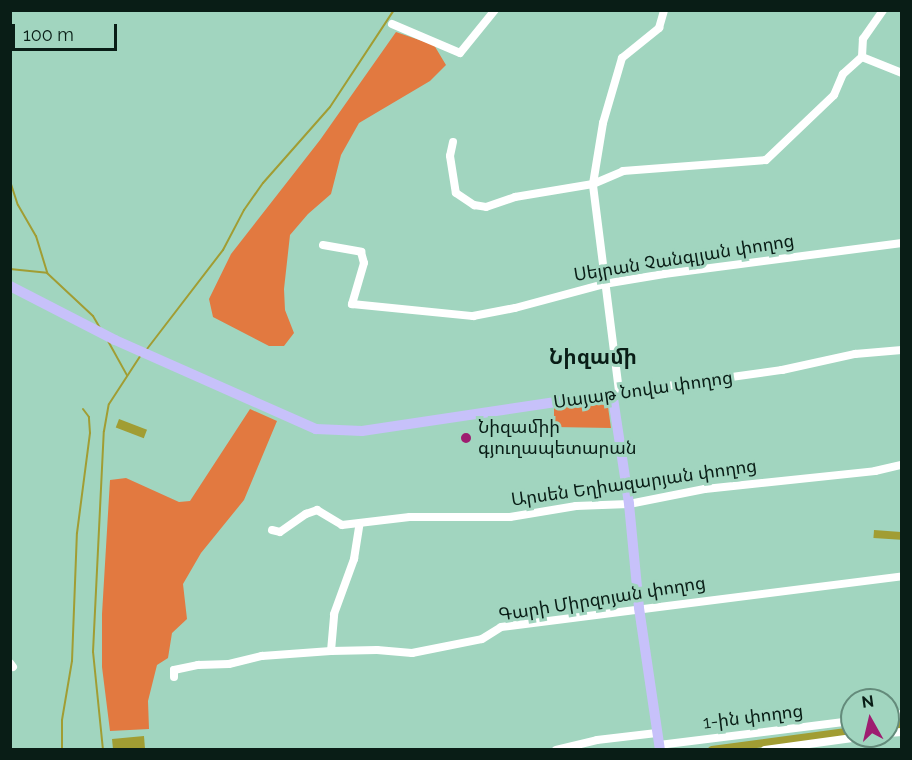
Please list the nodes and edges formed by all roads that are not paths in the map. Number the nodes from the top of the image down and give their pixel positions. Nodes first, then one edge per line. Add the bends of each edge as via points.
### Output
1 (495, 10) edge
2 (664, 10) edge
3 (883, 10) edge
4 (392, 24) dead end
5 (862, 57) junction
6 (902, 73) edge
7 (453, 142) dead end
8 (593, 184) junction
9 (902, 243) edge
10 (323, 245) dead end
11 (604, 285) junction
12 (10, 286) edge
13 (902, 350) edge
14 (616, 395) junction
15 (902, 465) edge
16 (629, 504) junction
17 (360, 523) junction
18 (272, 530) dead end
19 (902, 576) edge
20 (639, 608) junction
21 (331, 651) junction
22 (174, 677) dead end
23 (840, 723) edge
24 (657, 733) junction
25 (840, 739) edge
26 (659, 747) edge
27 (556, 750) edge
28 (765, 750) edge

1 - 4 street via 460,53
2 - 8 street via 659,28 622,58 603,123
3 - 5 street via 863,39
5 - 6 street
5 - 8 street via 843,74 834,95 766,160 623,171
7 - 8 street via 450,156 456,193 474,205 486,207 515,197
8 - 11 street
9 - 11 street, Սեյրան Չանգլյան փողոց
10 - 11 street, Սեյրան Չանգլյան փողոց via 361,252 364,263 352,304 473,316
11 - 14 street
12 - 14 main road, Սայաթ Նովա փողոց via 136,350 316,429 362,432
13 - 14 street, Սայաթ Նովա փողոց via 855,354 782,370
14 - 16 main road
15 - 16 street, Արսեն Եղիազարյան փողոց via 705,489
16 - 17 street, Արսեն Եղիազարյան փողոց via 576,506 510,517
16 - 20 main road
17 - 18 street, Արսեն Եղիազարյան փողոց via 342,525 317,510 280,532
17 - 21 street via 354,559 334,614
19 - 20 street, Գարի Միրզոյան փողոց
20 - 21 street, Գարի Միրզոյան փողոց via 501,627 482,639 412,653
20 - 24 main road
21 - 22 street, Գարի Միրզոյան փողոց via 198,665 174,670
23 - 26 street, 1-ին փողոց
24 - 26 main road
24 - 27 street via 597,740
25 - 28 street

